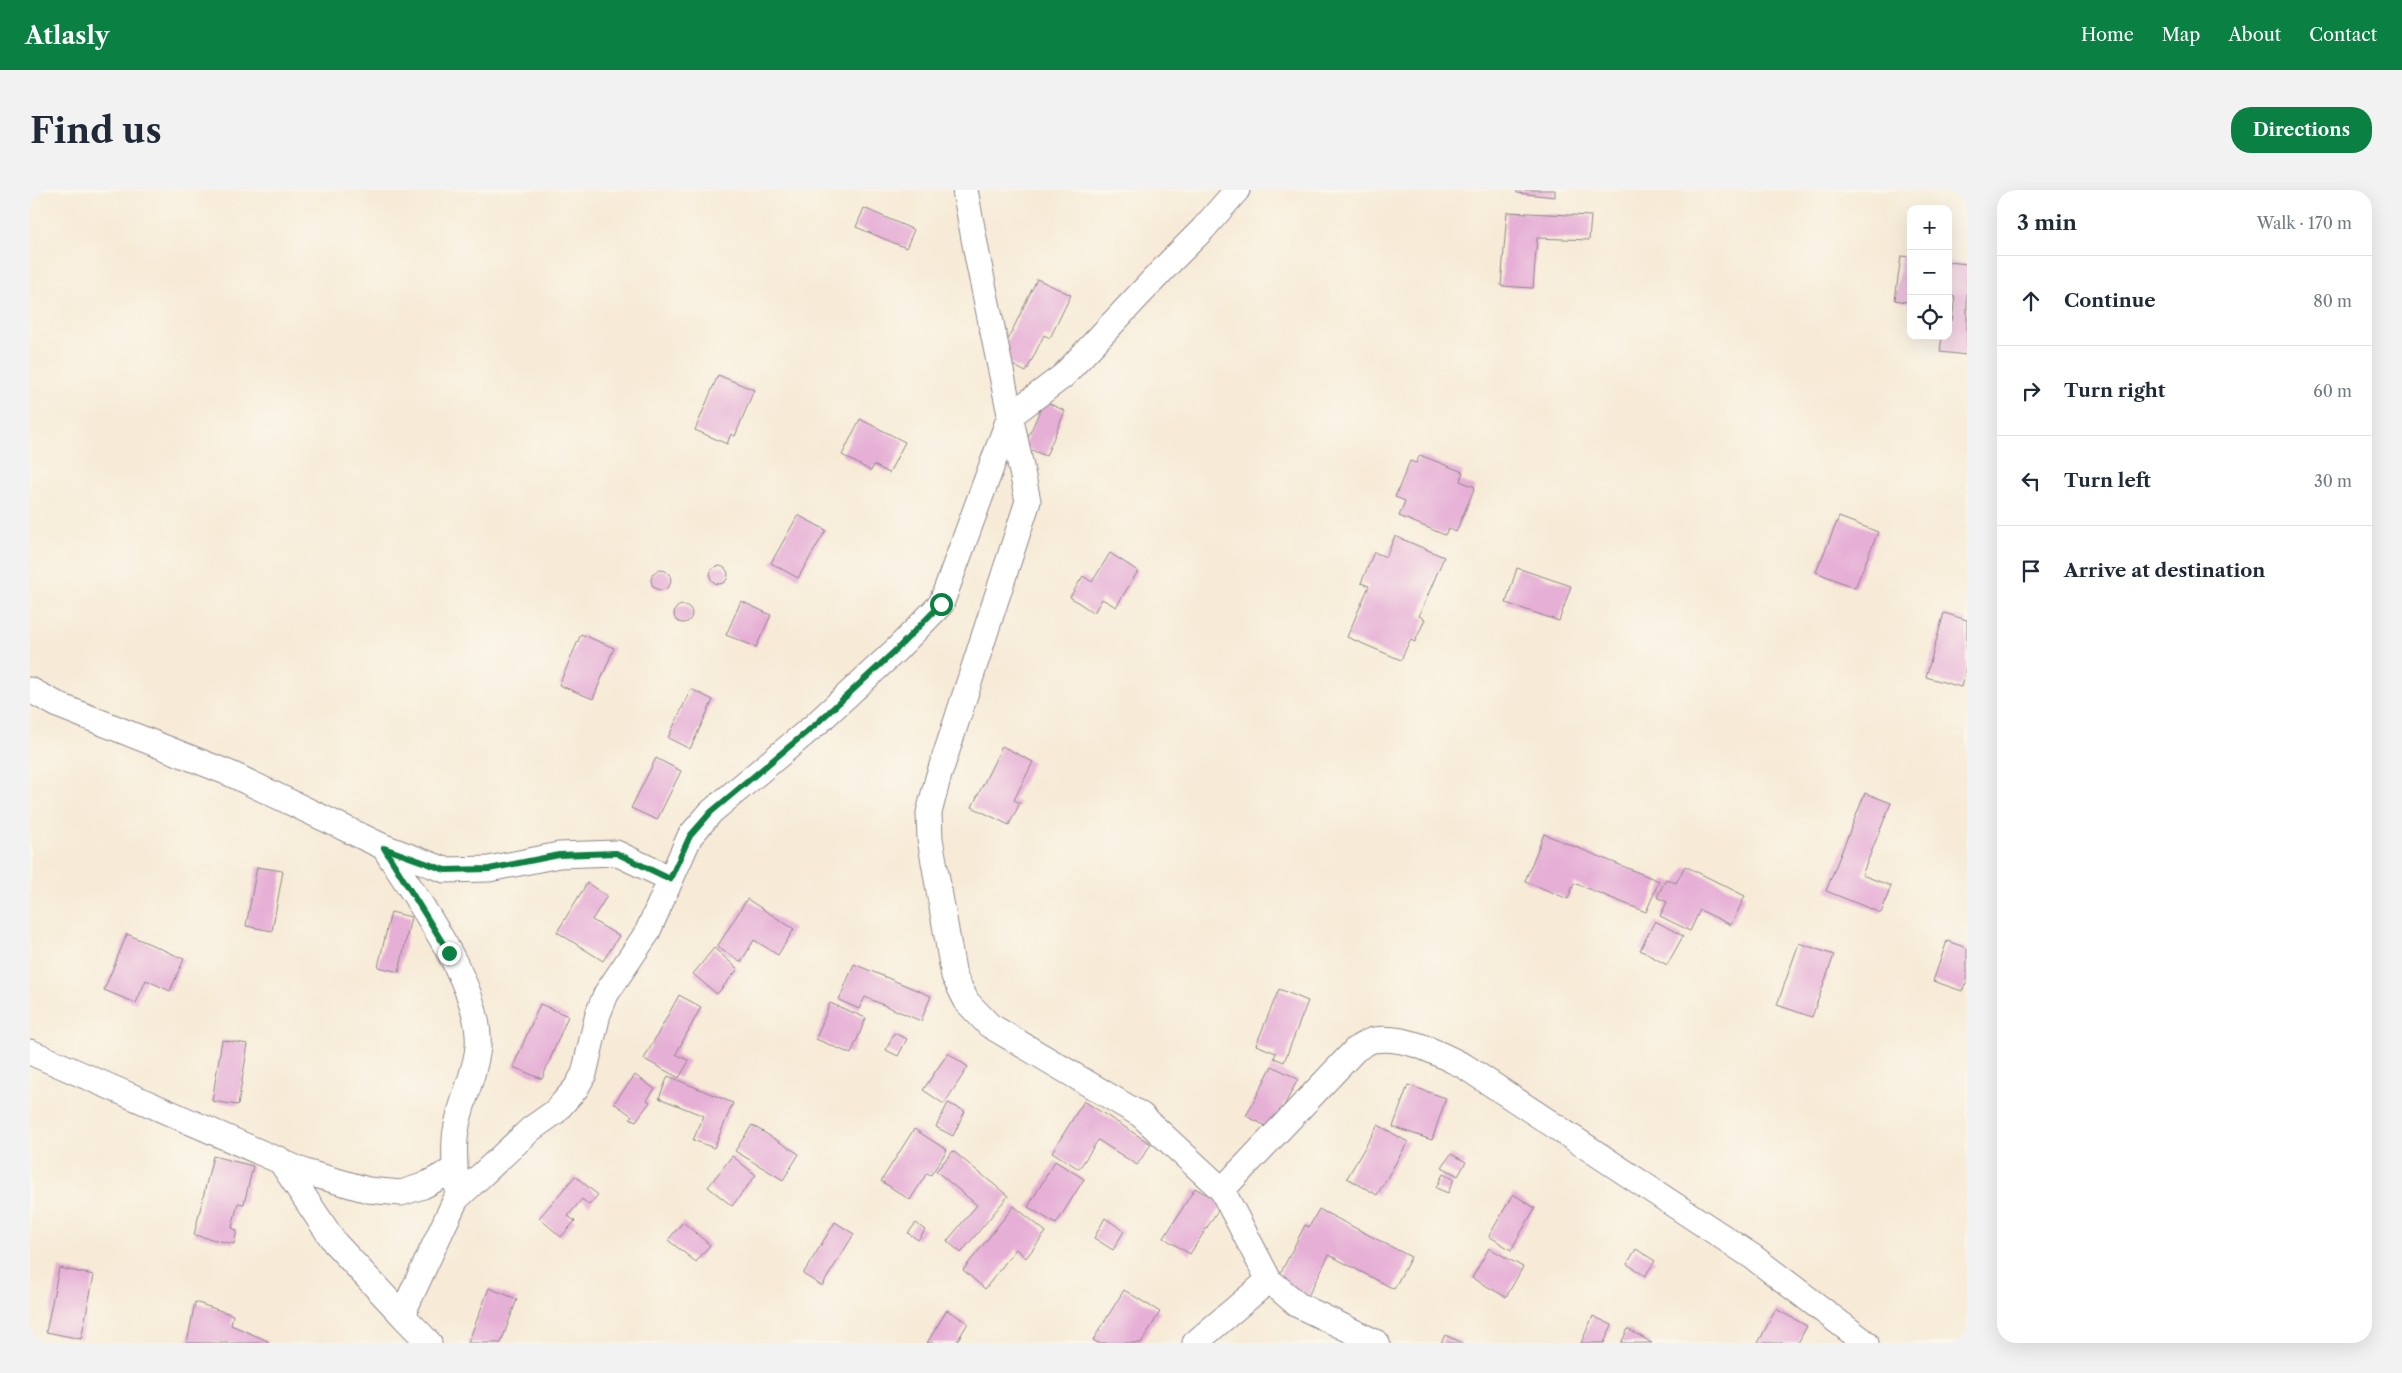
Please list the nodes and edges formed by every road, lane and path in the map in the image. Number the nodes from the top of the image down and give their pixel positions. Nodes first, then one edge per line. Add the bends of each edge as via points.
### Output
1 (965, 190) edge
2 (1237, 190) edge
3 (1010, 416) junction
4 (30, 690) edge
5 (384, 848) junction
6 (670, 879) junction
7 (30, 1052) edge
8 (279, 1159) junction
9 (455, 1169) junction
10 (1222, 1190) junction
11 (456, 1199) junction
12 (1269, 1280) junction
13 (405, 1318) junction
14 (429, 1343) edge
15 (1195, 1343) edge
16 (1377, 1343) edge
17 (1866, 1343) edge

1 - 3 street
2 - 3 street via 1063,376
3 - 6 street via 941,604 815,725 711,812 690,836
3 - 10 street via 1028,501 929,813 930,839 954,976 967,1002 989,1025 1141,1115
4 - 5 street via 60,706 231,774
5 - 6 street via 445,870 489,869 559,855 616,853
5 - 9 street via 449,953 471,1002 478,1027 478,1048 456,1131
6 - 11 street via 647,932 606,994 584,1074 576,1088 555,1112 531,1129
7 - 8 street
8 - 9 street via 305,1172 368,1190 400,1193 424,1186
8 - 13 street via 335,1243
9 - 11 street
10 - 12 street
10 - 17 street via 1356,1048 1373,1040 1397,1040 1433,1050 1464,1066 1753,1257
11 - 13 street via 406,1306
12 - 15 street
12 - 16 street via 1298,1304
13 - 14 street

